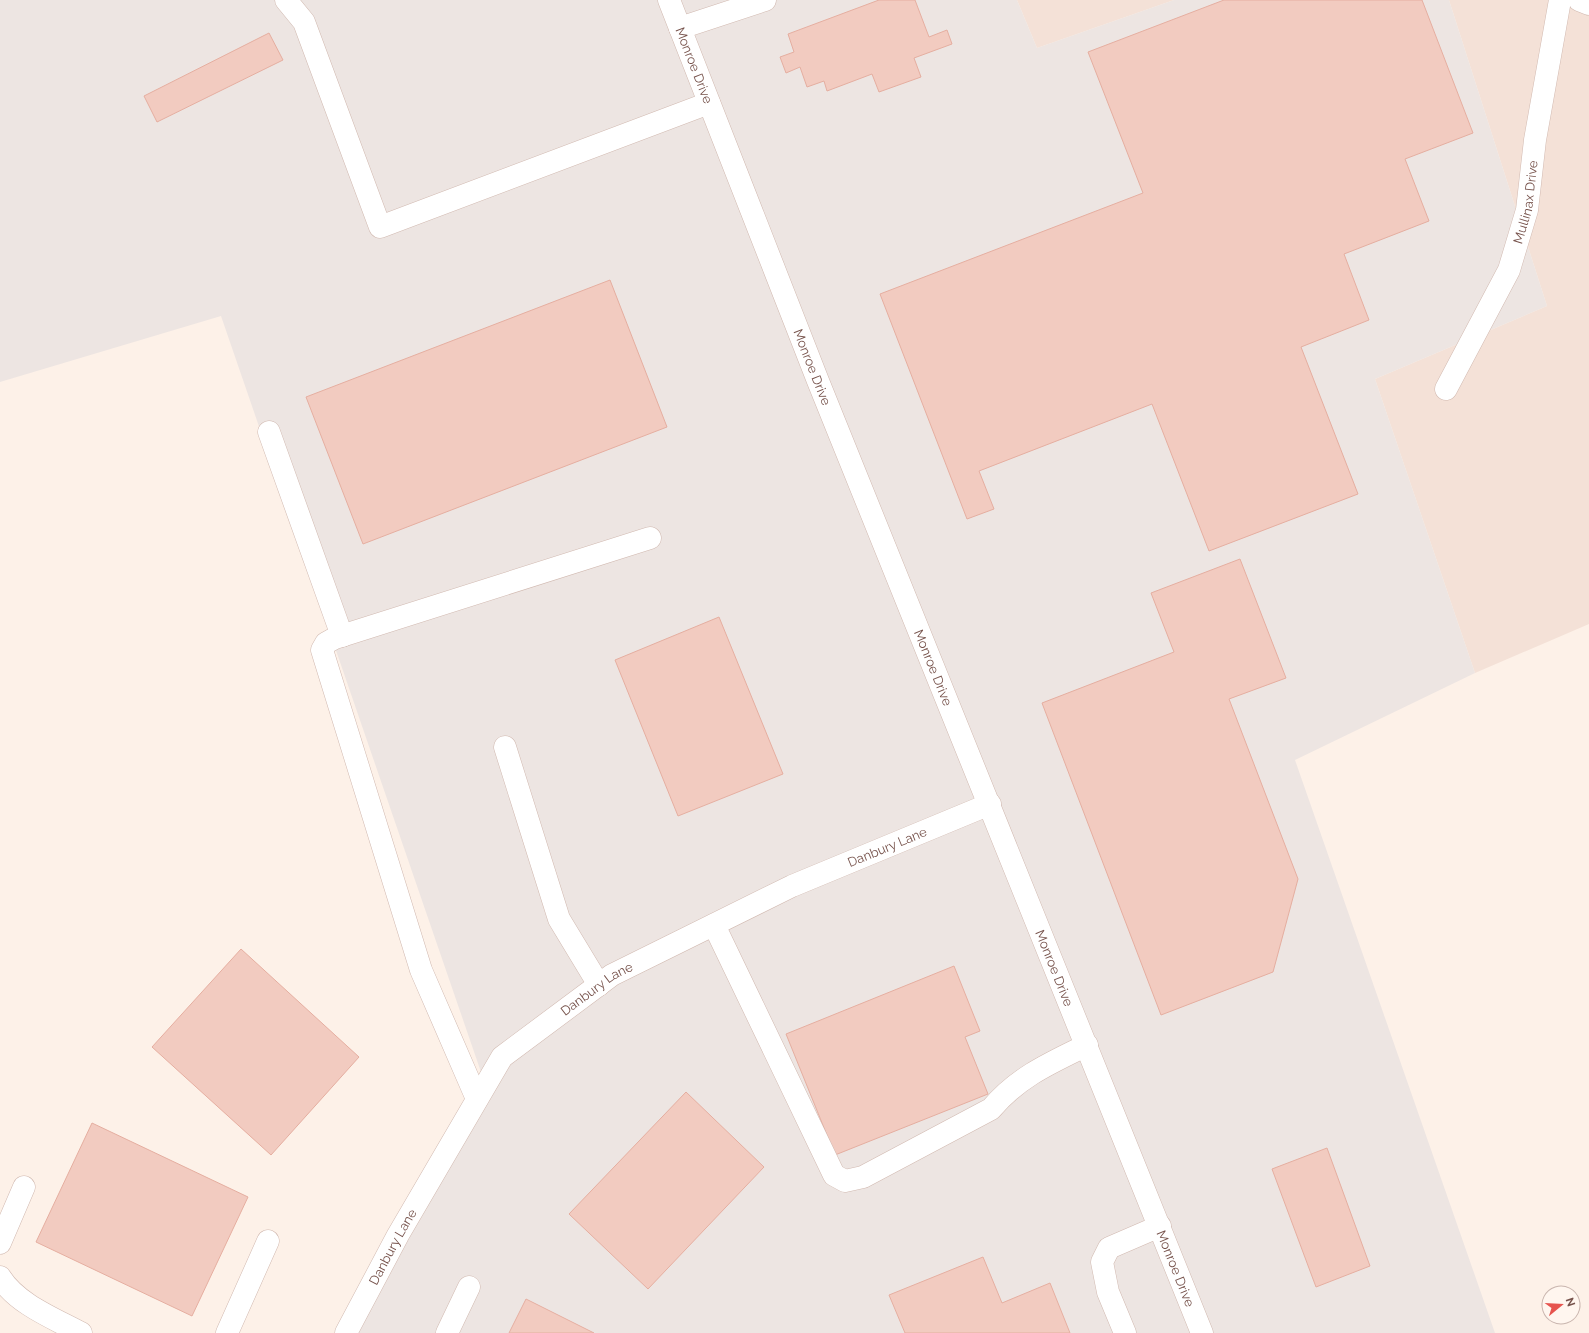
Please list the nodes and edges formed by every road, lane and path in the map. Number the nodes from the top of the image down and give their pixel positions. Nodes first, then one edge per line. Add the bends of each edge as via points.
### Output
1 (286, 0) edge
2 (669, 0) edge
3 (765, 0) edge
4 (1560, 0) edge
5 (1579, 0) edge
6 (1589, 4) edge
7 (680, 28) junction
8 (710, 103) junction
9 (1446, 389) dead end
10 (269, 432) dead end
11 (650, 538) dead end
12 (342, 636) junction
13 (504, 747) dead end
14 (990, 804) junction
15 (714, 925) junction
16 (599, 985) junction
17 (1087, 1045) junction
18 (477, 1099) junction
19 (24, 1187) dead end
20 (1160, 1226) junction
21 (268, 1240) dead end
22 (0, 1243) edge
23 (0, 1277) edge
24 (469, 1287) dead end
25 (81, 1333) edge
26 (227, 1333) edge
27 (346, 1333) edge
28 (447, 1333) edge
29 (1125, 1333) edge
30 (1202, 1333) edge

1 - 8 street via 304,22 380,227
2 - 7 street, Monroe Drive
3 - 7 street
4 - 9 street, Mullinax Drive via 1535,140 1527,210 1509,270
5 - 6 street
7 - 8 street, Monroe Drive
8 - 14 street, Monroe Drive via 821,388
10 - 12 street
11 - 12 street
12 - 18 street via 326,643 322,650 421,970
13 - 16 street via 559,919
14 - 15 street, Danbury Lane via 792,886
14 - 17 street, Monroe Drive
15 - 16 street, Danbury Lane via 612,975
15 - 17 street via 834,1175 846,1181 864,1178 991,1109 1004,1093 1032,1072
16 - 18 street, Danbury Lane via 502,1057
17 - 20 street, Monroe Drive
18 - 27 street, Danbury Lane via 398,1235
19 - 22 street
20 - 29 street via 1109,1248 1102,1262 1108,1292
20 - 30 street, Monroe Drive
21 - 26 street
23 - 25 street via 7,1287 38,1310
24 - 28 street

